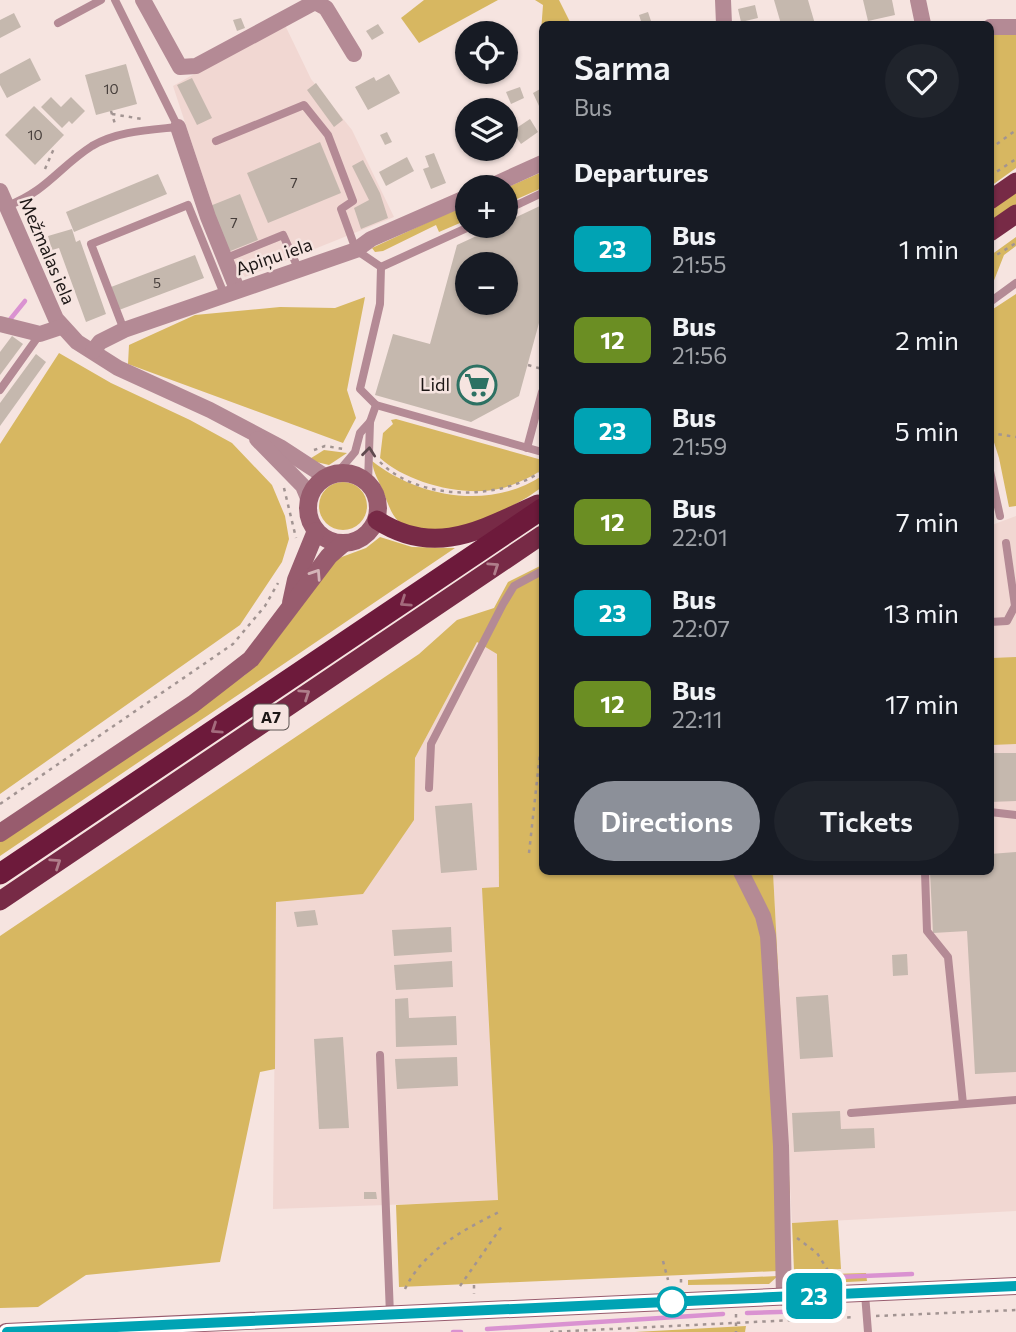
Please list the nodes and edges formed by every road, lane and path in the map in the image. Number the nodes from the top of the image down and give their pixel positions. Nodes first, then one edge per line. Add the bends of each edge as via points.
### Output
1 (101, 0) edge
2 (115, 0) edge
3 (143, 0) edge
4 (723, 0) edge
5 (918, 0) edge
6 (724, 21) edge
7 (922, 21) edge
8 (58, 23) dead end
9 (994, 27) edge
10 (1016, 27) edge
11 (354, 54) dead end
12 (149, 122) dead end
13 (177, 127) junction
14 (116, 128) dead end
15 (1016, 130) edge
16 (216, 141) dead end
17 (994, 146) edge
18 (61, 151) dead end
19 (1016, 159) edge
20 (539, 164) edge
21 (994, 173) edge
22 (43, 174) dead end
23 (516, 175) edge
24 (1016, 182) edge
25 (0, 191) edge
26 (539, 194) edge
27 (994, 197) edge
28 (455, 202) edge
29 (518, 204) edge
30 (7, 206) junction
31 (1016, 215) edge
32 (994, 229) edge
33 (455, 233) edge
34 (1016, 243) edge
35 (355, 250) junction
36 (994, 257) edge
37 (223, 260) junction
38 (381, 267) junction
39 (298, 268) junction
40 (1016, 283) edge
41 (231, 292) junction
42 (994, 299) edge
43 (0, 324) edge
44 (61, 327) junction
45 (124, 330) junction
46 (40, 334) junction
47 (93, 351) junction
48 (528, 365) dead end
49 (539, 368) edge
50 (0, 390) edge
51 (539, 403) edge
52 (376, 405) junction
53 (370, 422) junction
54 (994, 434) edge
55 (253, 435) junction
56 (1016, 437) edge
57 (527, 449) junction
58 (348, 450) dead end
59 (539, 451) edge
60 (307, 454) dead end
61 (376, 459) dead end
62 (539, 473) edge
63 (332, 475) junction
64 (285, 483) dead end
65 (368, 483) junction
66 (994, 489) edge
67 (308, 498) junction
68 (539, 503) edge
69 (539, 511) edge
70 (1000, 516) dead end
71 (377, 520) junction
72 (316, 531) junction
73 (539, 537) edge
74 (296, 541) dead end
75 (344, 543) junction
76 (1006, 543) dead end
77 (539, 573) edge
78 (283, 575) dead end
79 (290, 607) junction
80 (994, 622) edge
81 (539, 762) edge
82 (429, 788) dead end
83 (0, 804) edge
84 (994, 813) edge
85 (1016, 816) edge
86 (0, 833) edge
87 (529, 853) dead end
88 (0, 874) edge
89 (742, 875) edge
90 (925, 875) edge
91 (0, 901) edge
92 (380, 1055) dead end
93 (1016, 1100) edge
94 (964, 1104) junction
95 (851, 1113) dead end
96 (499, 1212) dead end
97 (502, 1226) dead end
98 (783, 1229) junction
99 (663, 1261) dead end
100 (668, 1279) dead end
101 (460, 1286) dead end
102 (1016, 1286) edge
103 (405, 1289) dead end
104 (865, 1294) junction
105 (843, 1296) junction
106 (784, 1298) junction
107 (975, 1304) dead end
108 (1016, 1310) edge
109 (975, 1311) junction
110 (390, 1315) junction
111 (866, 1317) junction
112 (246, 1327) edge
113 (60, 1331) edge
114 (6, 1332) edge
115 (550, 1332) edge
116 (868, 1332) edge

1 - 8 lane
2 - 13 lane
3 - 11 street via 180,67 196,66 315,2 326,8
4 - 6 street
5 - 7 street
9 - 10 street
12 - 14 path via 111,112
13 - 30 lane via 123,134 94,145 43,189
13 - 37 street
15 - 17 path
16 - 35 lane via 304,105 328,135 352,201 341,209
18 - 22 path via 55,146
19 - 21 path
20 - 23 street
24 - 27 highway
25 - 30 street, Mežmalas iela
26 - 29 lane
28 - 35 street, Apiņu iela
30 - 44 street, Mežmalas iela
31 - 32 highway
33 - 38 lane
34 - 36 path
35 - 38 lane
35 - 39 street, Apiņu iela
37 - 39 lane via 283,235
37 - 41 street
38 - 52 lane via 380,304 360,389
39 - 41 street, Apiņu iela
40 - 42 lane
41 - 45 street, Apiņu iela
41 - 45 lane via 188,205 91,244
43 - 46 street
44 - 46 street
44 - 47 street, Mežmalas iela
45 - 47 street, Apiņu iela via 100,342
46 - 50 lane
47 - 55 street, Mežmalas iela via 118,369 210,410
48 - 49 path
51 - 57 lane
52 - 53 lane
52 - 57 lane
53 - 63 lane via 360,433 355,452
65 -> 53 lane
54 - 56 path
55 - 63 street
55 - 67 street via 303,486
57 - 59 lane
58 - 60 path via 325,446
61 - 62 path via 410,482 475,494 507,489
63 - 65 main road via 348,473
63 - 67 main road
64 - 74 path
65 - 71 main road via 379,502
66 - 70 lane
67 - 72 main road
68 - 71 highway via 457,538 409,536
69 -> 88 highway, A7
71 - 75 main road via 366,535
72 - 75 main road
72 - 79 main road
91 -> 73 highway, A7
79 -> 75 main road via 328,556
76 - 80 lane via 1016,606 1006,621
77 - 82 lane via 514,586 431,744
78 - 83 path via 265,606 233,644
79 - 86 main road via 251,659 193,704
81 - 87 path
84 - 85 lane
89 - 98 street via 768,936
90 - 94 lane via 927,931 948,957
92 - 110 lane
93 - 94 lane
94 - 95 lane
96 - 103 path via 466,1229 420,1264
97 - 101 path
98 - 105 path via 817,1253
98 - 106 street
99 - 100 path
102 - 104 main road
104 - 105 main road
104 - 111 lane
105 - 106 main road
106 - 110 main road
107 - 109 path
108 - 109 path
109 - 111 path
110 - 112 main road
111 - 115 path
111 - 116 lane
112 - 113 main road
113 - 114 main road

